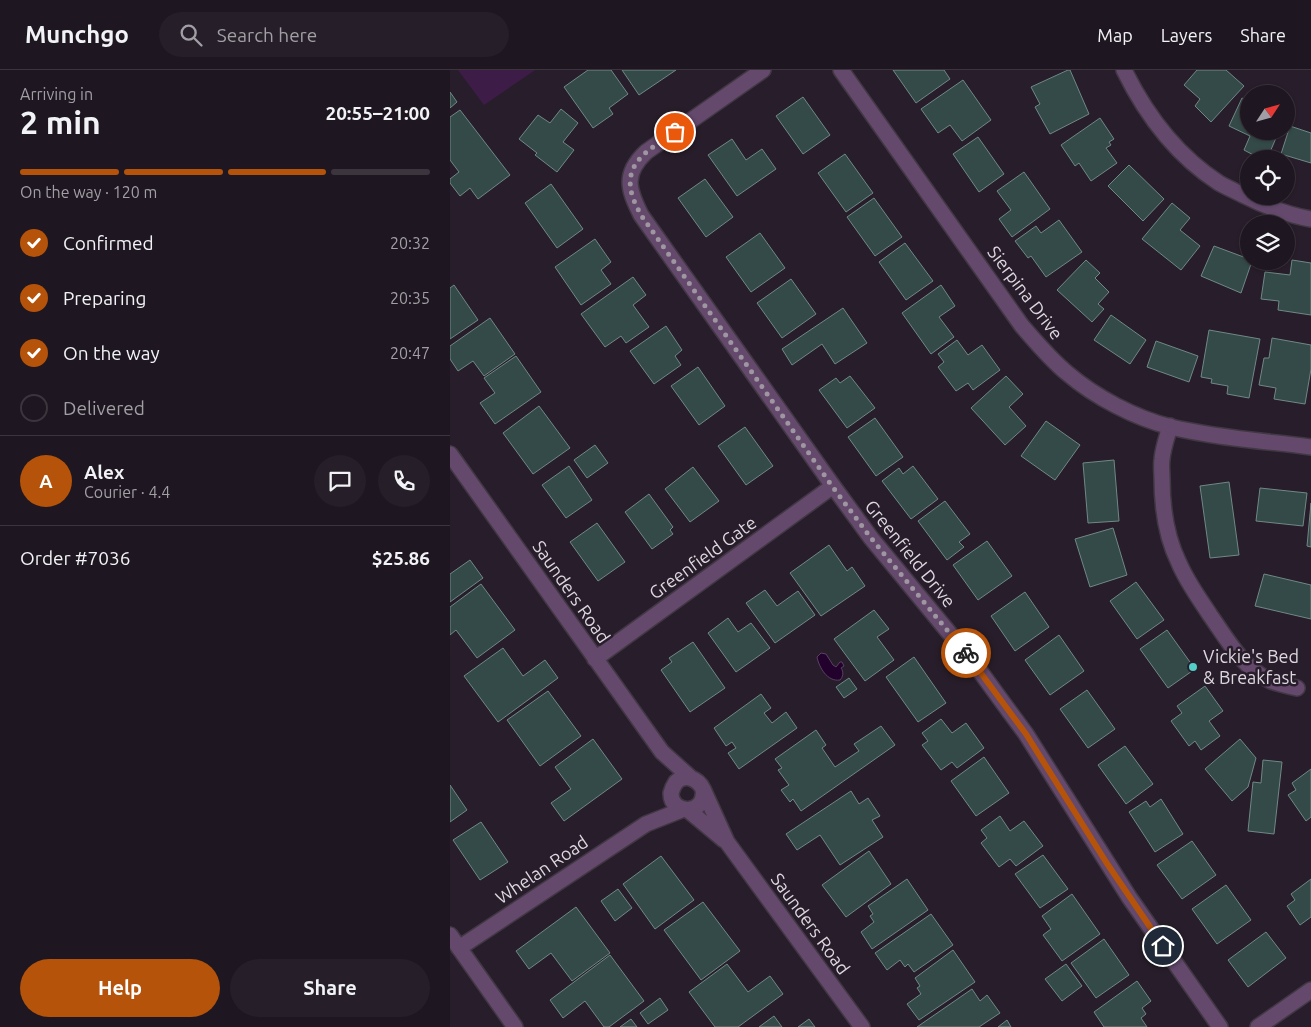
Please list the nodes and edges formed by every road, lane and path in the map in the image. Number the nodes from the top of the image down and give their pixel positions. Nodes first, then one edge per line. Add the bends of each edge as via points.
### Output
1 (763, 70) edge
2 (841, 70) edge
3 (1124, 70) edge
4 (1311, 220) edge
5 (1170, 426) junction
6 (1311, 447) edge
7 (450, 454) edge
8 (832, 486) junction
9 (595, 659) junction
10 (1296, 688) dead end
11 (662, 752) junction
12 (691, 778) junction
13 (672, 789) junction
14 (703, 789) junction
15 (686, 810) junction
16 (646, 824) junction
17 (727, 842) junction
18 (454, 942) edge
19 (1311, 990) edge
20 (515, 1027) edge
21 (862, 1027) edge
22 (1220, 1027) edge
23 (1258, 1027) edge

1 - 8 street, Greenfield Drive via 646,152 632,169 630,189 641,215
2 - 5 street, Sierpina Drive via 1022,326 1044,351 1066,373 1104,399
3 - 4 street via 1158,127 1196,166 1257,202
5 - 6 street, Sierpina Drive
5 - 10 street via 1161,461 1163,507 1178,562 1201,602 1241,658 1271,681
7 - 9 street, Saunders Road
8 - 9 street, Greenfield Gate
8 - 22 street, Greenfield Drive via 964,650 1026,734 1128,897
9 - 11 street, Saunders Road
11 - 12 street, Saunders Road
11 - 13 street, Saunders Road
12 - 13 street via 681,779
12 - 14 street
13 - 15 street via 674,802
13 - 16 street, Whelan Road
14 - 15 street via 700,804
14 - 17 street, Saunders Road
15 - 16 street, Whelan Road
15 - 17 street, Saunders Road
16 - 18 street, Whelan Road
17 - 21 street, Saunders Road
18 - 20 street
19 - 23 street

